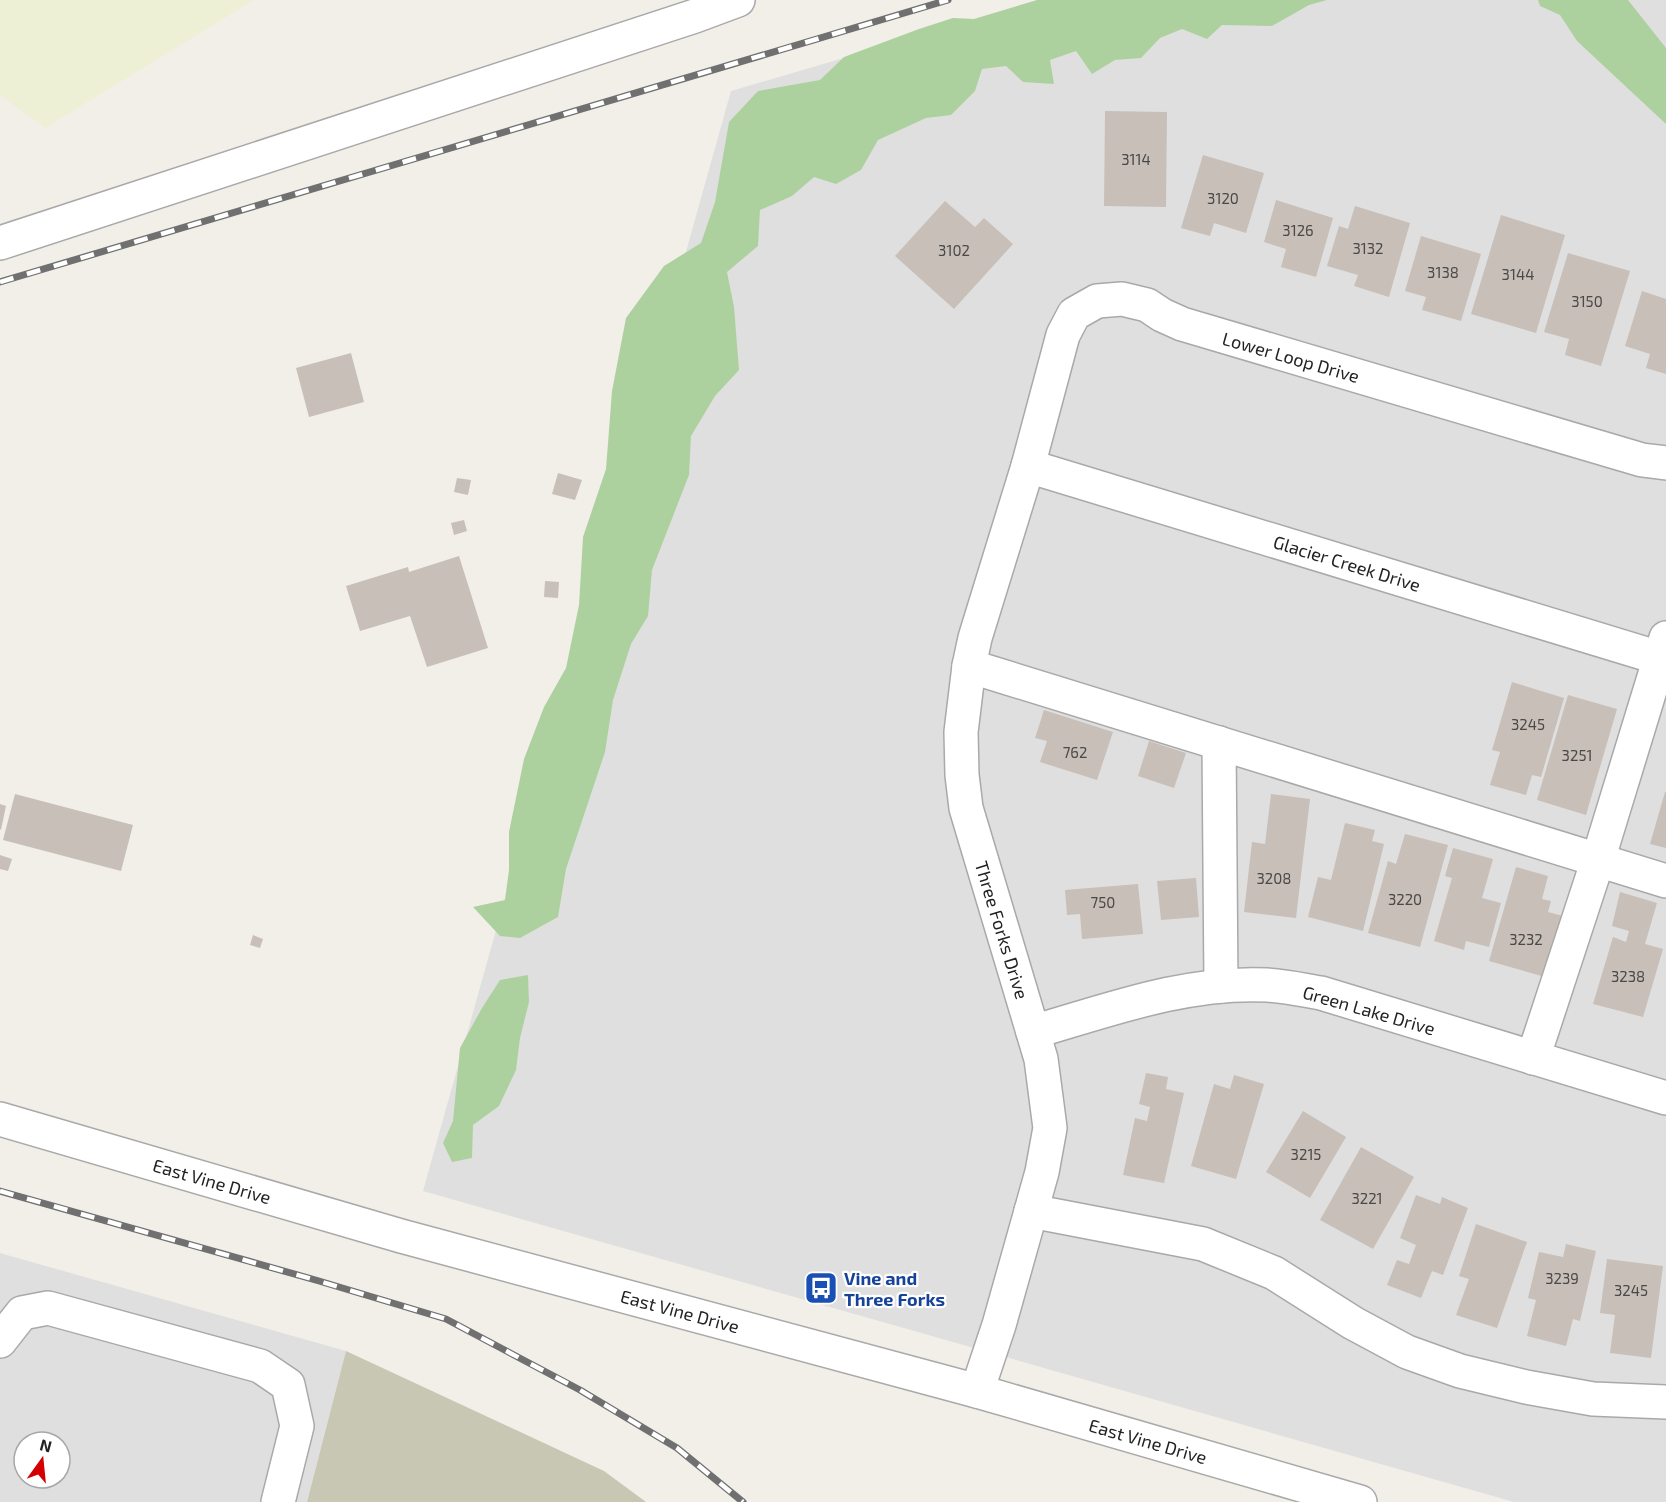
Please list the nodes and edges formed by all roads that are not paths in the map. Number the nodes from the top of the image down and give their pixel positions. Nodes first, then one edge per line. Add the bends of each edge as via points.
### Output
1 (738, 0) edge
2 (0, 243) edge
3 (1666, 463) edge
4 (1028, 466) junction
5 (1664, 652) edge
6 (969, 666) junction
7 (1219, 743) junction
8 (1598, 860) junction
9 (1666, 880) edge
10 (1221, 986) junction
11 (1033, 1032) junction
12 (1533, 1058) junction
13 (1666, 1098) edge
14 (0, 1119) edge
15 (1031, 1210) junction
16 (0, 1341) edge
17 (977, 1391) junction
18 (1666, 1402) edge
19 (278, 1502) edge
20 (1360, 1502) edge

1 - 2 street
3 - 4 street, Lower Loop Drive via 1642,460 1182,324 1147,304 1122,299 1097,302 1074,314 1063,335
4 - 5 street, Glacier Creek Drive
4 - 6 street, Three Forks Drive
5 - 8 street
6 - 7 street
6 - 11 street, Three Forks Drive via 962,732 966,808
7 - 8 street
7 - 10 street
8 - 9 street
8 - 12 street
10 - 11 street, Green Lake Drive via 1169,992
10 - 12 street, Green Lake Drive via 1268,985 1322,993
11 - 15 street, Three Forks Drive via 1041,1059 1050,1128
12 - 13 street, Green Lake Drive
14 - 17 street, East Vine Drive via 401,1236
15 - 17 street, Three Forks Drive
15 - 18 street via 1203,1244 1274,1273 1407,1352 1460,1371 1593,1399
16 - 19 street via 22,1313 48,1308 260,1366 288,1385 297,1426
17 - 20 street, East Vine Drive

